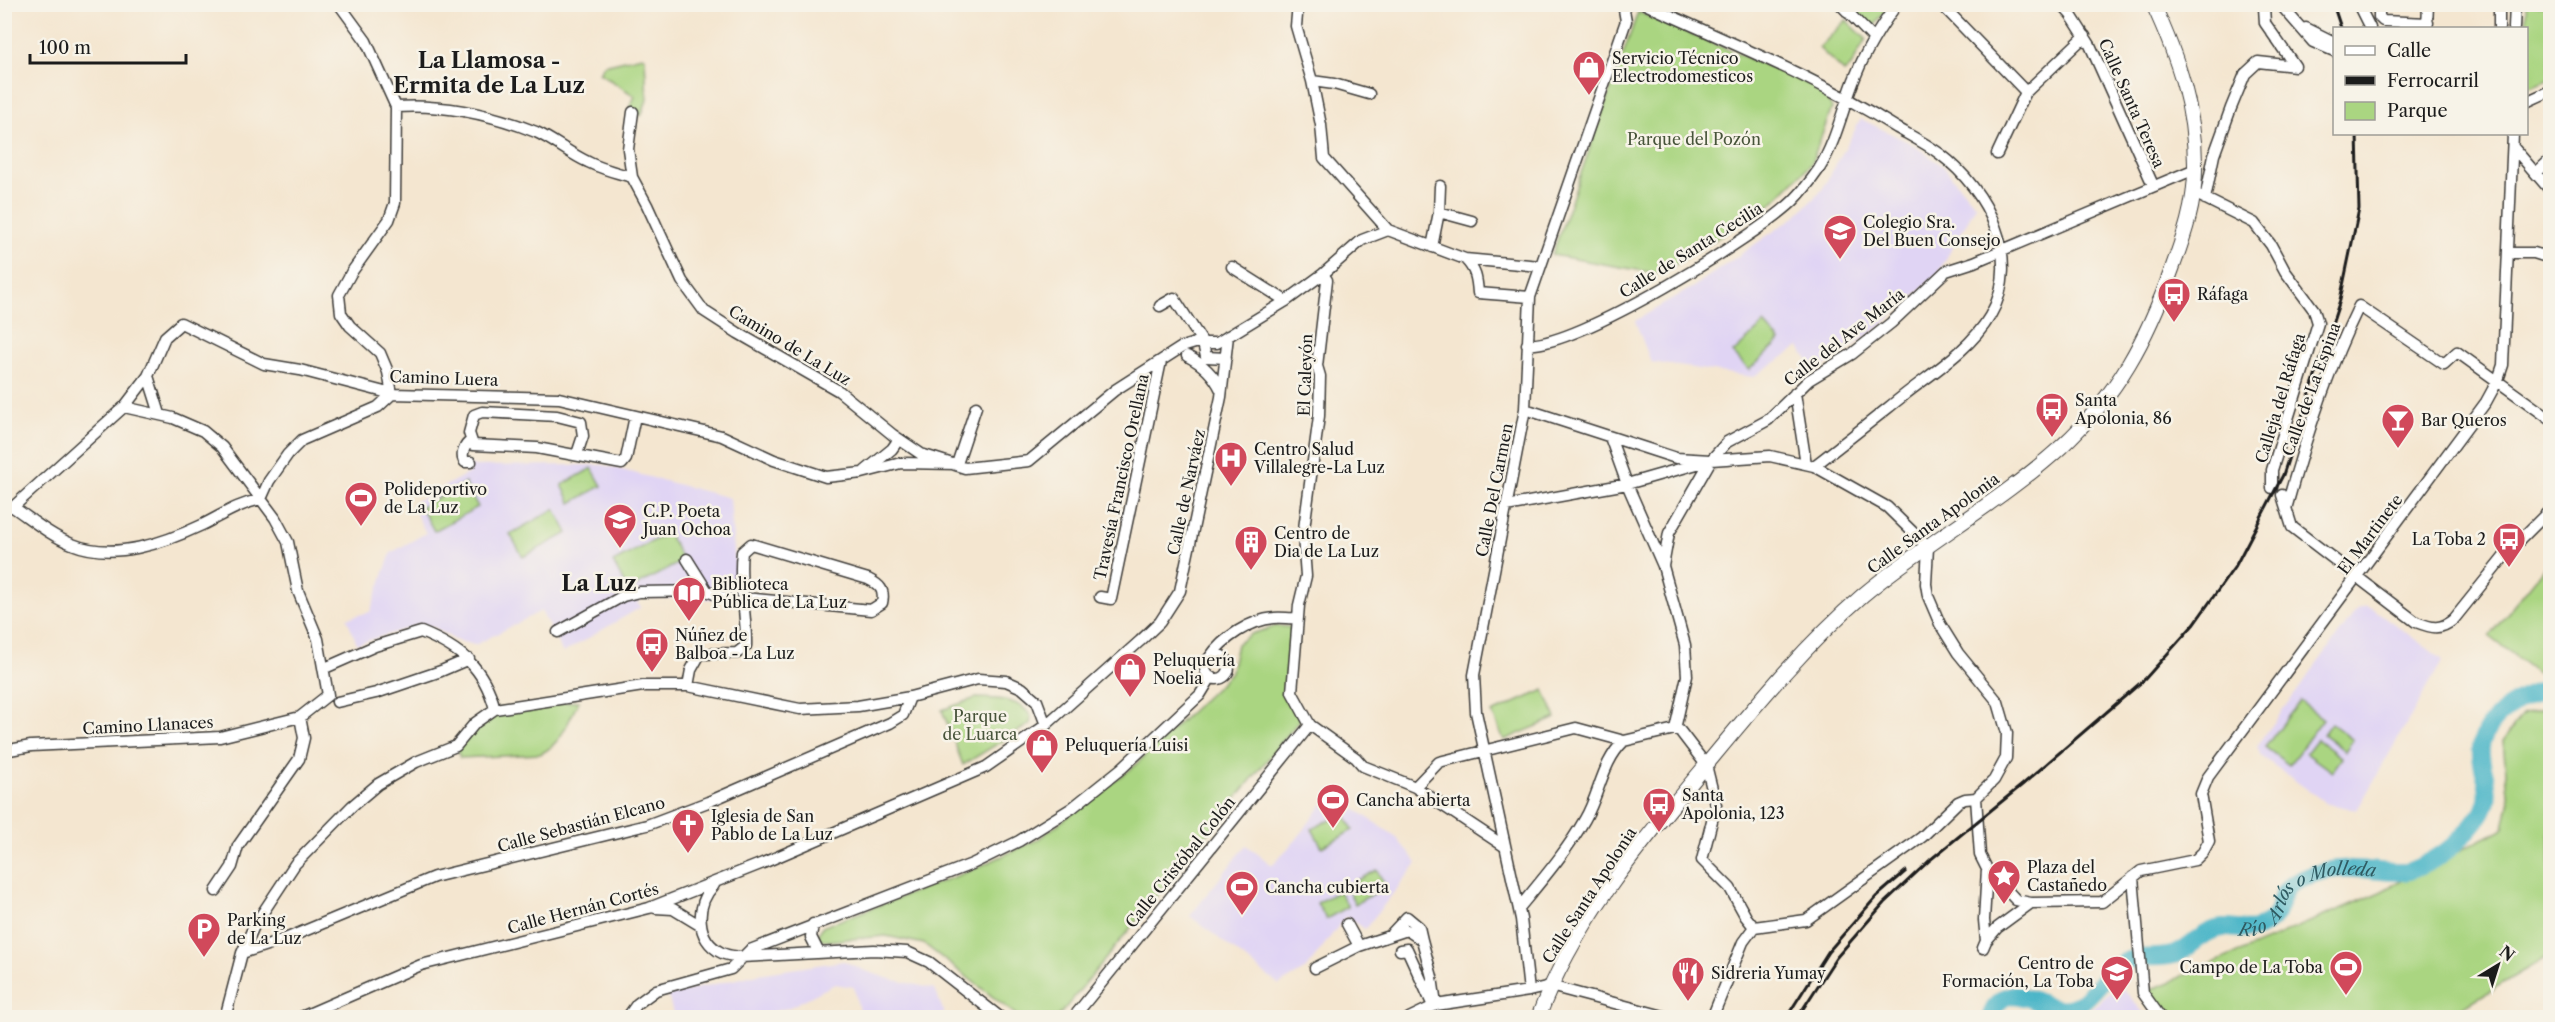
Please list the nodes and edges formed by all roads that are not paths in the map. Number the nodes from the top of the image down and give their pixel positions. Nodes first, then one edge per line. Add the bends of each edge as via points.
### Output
1 (339, 4) edge
2 (1298, 4) edge
3 (1623, 4) edge
4 (1645, 4) edge
5 (1840, 4) edge
6 (1857, 4) edge
7 (1897, 4) edge
8 (1941, 4) edge
9 (2061, 4) edge
10 (2153, 4) edge
11 (2267, 4) edge
12 (2280, 4) edge
13 (2358, 4) edge
14 (2379, 4) edge
15 (2428, 4) edge
16 (2499, 4) edge
17 (2515, 4) edge
18 (1848, 13) junction
19 (2296, 21) junction
20 (2428, 26) edge
21 (2370, 27) edge
22 (2499, 27) edge
23 (2514, 27) edge
24 (2085, 36) junction
25 (1874, 39) junction
26 (2333, 42) edge
27 (2333, 51) edge
28 (1312, 81) junction
29 (2550, 91) edge
30 (2026, 92) junction
31 (1368, 94) dead end
32 (1848, 98) junction
33 (2528, 101) edge
34 (396, 107) junction
35 (633, 112) dead end
36 (2513, 135) edge
37 (2513, 147) junction
38 (1997, 154) dead end
39 (2550, 160) edge
40 (2196, 169) junction
41 (2536, 173) junction
42 (632, 177) junction
43 (2153, 185) junction
44 (1440, 186) dead end
45 (2550, 190) edge
46 (2200, 196) junction
47 (1439, 212) junction
48 (1472, 221) dead end
49 (1388, 230) junction
50 (1431, 247) junction
51 (2002, 250) junction
52 (2508, 253) junction
53 (2550, 258) edge
54 (1465, 259) junction
55 (1540, 266) junction
56 (1233, 267) dead end
57 (1323, 274) junction
58 (1530, 297) junction
59 (1286, 301) junction
60 (1160, 306) dead end
61 (1174, 309) dead end
62 (1228, 336) junction
63 (1199, 343) junction
64 (1527, 344) junction
65 (1187, 356) junction
66 (1206, 357) junction
67 (1164, 358) junction
68 (1226, 358) junction
69 (148, 376) junction
70 (2498, 380) junction
71 (1221, 390) junction
72 (1795, 393) junction
73 (392, 394) junction
74 (124, 407) junction
75 (976, 407) dead end
76 (1525, 409) junction
77 (160, 414) junction
78 (635, 416) junction
79 (2550, 419) edge
80 (1610, 437) junction
81 (899, 439) junction
82 (471, 441) junction
83 (577, 454) junction
84 (1711, 460) junction
85 (471, 462) dead end
86 (957, 464) junction
87 (1810, 465) junction
88 (862, 473) junction
89 (1627, 484) junction
90 (2272, 488) dead end
91 (2282, 495) dead end
92 (261, 499) junction
93 (1506, 506) junction
94 (9, 507) edge
95 (2286, 509) junction
96 (2550, 510) edge
97 (1928, 547) junction
98 (687, 559) dead end
99 (1663, 566) junction
100 (2357, 577) junction
101 (707, 591) junction
102 (1106, 598) dead end
103 (744, 602) junction
104 (1298, 618) junction
105 (558, 632) dead end
106 (1229, 638) junction
107 (1140, 641) joint
108 (1223, 656) junction
109 (1210, 657) junction
110 (469, 658) junction
111 (325, 668) junction
112 (1211, 677) junction
113 (688, 686) junction
114 (910, 696) junction
115 (1037, 701) junction
116 (337, 702) dead end
117 (1064, 708) junction
118 (495, 709) junction
119 (300, 717) junction
120 (1046, 724) junction
121 (1310, 725) junction
122 (1675, 729) junction
123 (1624, 741) junction
124 (1486, 750) junction
125 (4, 751) edge
126 (1706, 765) junction
127 (1415, 787) junction
128 (1976, 798) junction
129 (1504, 846) junction
130 (1987, 869) junction
131 (2133, 877) junction
132 (716, 883) junction
133 (216, 891) dead end
134 (2031, 903) junction
135 (650, 908) junction
136 (1519, 908) junction
137 (813, 924) junction
138 (1347, 924) dead end
139 (700, 926) junction
140 (1755, 927) junction
141 (1359, 946) junction
142 (1400, 951) dead end
143 (242, 953) junction
144 (819, 953) junction
145 (741, 957) junction
146 (1315, 968) dead end
147 (1550, 986) junction
148 (1529, 991) junction
149 (1435, 1006) junction
150 (225, 1017) edge
151 (299, 1017) edge
152 (627, 1017) edge
153 (1001, 1017) edge
154 (1073, 1017) edge
155 (1409, 1017) edge
156 (1538, 1017) edge
157 (1671, 1017) edge
158 (1712, 1017) edge
159 (2161, 1017) edge

1 - 34 street via 366,41
2 - 28 street via 1296,26
3 - 55 street, Calle Del Carmen via 1626,21
4 - 32 street
5 - 18 street
6 - 18 street
7 - 25 street, Calle de Santa Cecilia
8 - 30 street
9 - 24 street, Calle Santa Teresa
10 - 40 main road, Calle Santa Apolonia via 2174,51 2187,95
11 - 46 street via 2265,23 2295,66 2258,62 2245,74
12 - 19 street
13 - 21 street
14 - 20 street via 2383,21
15 - 20 street
16 - 22 street
17 - 23 street
18 - 25 street
19 - 26 street
19 - 27 street via 2313,42
24 - 30 street
24 - 43 street, Calle Santa Teresa
25 - 32 street, Calle de Santa Cecilia
28 - 31 street
28 - 49 street via 1324,158
29 - 33 street
30 - 38 street
32 - 51 street via 1940,154 1961,173 1991,214
32 - 64 street, Calle de Santa Cecilia via 1843,118 1819,168 1794,201 1678,279 1590,328 1549,343
34 - 42 street via 422,105 497,119 538,133 587,162
34 - 73 street via 395,203 389,220 339,295 341,313 350,326 380,353
35 - 42 street, Camino de La Luz via 628,149
36 - 37 street, El Martinete
37 - 41 street
37 - 52 street, El Martinete
39 - 41 street
40 - 43 street, Calle del Ave María
40 - 46 main road, Calle Santa Apolonia
41 - 45 street
42 - 81 street, Camino de La Luz via 682,282 704,311 839,391
43 - 51 street, Calle del Ave María
44 - 47 street
46 - 90 street, Calleja del Ráfaga via 2254,224 2314,310 2318,323 2272,470
46 - 97 main road, Calle Santa Apolonia via 2143,341 2124,376 2097,412 2061,447
47 - 48 street
47 - 50 street
49 - 50 street
49 - 57 street, Camino de La Luz via 1362,240
50 - 54 street
51 - 72 street, Calle del Ave María via 1946,271 1891,323
51 - 87 street via 2003,278 1990,315 1974,338 1947,363
52 - 53 street via 2534,253
52 - 70 street, El Martinete via 2503,365
54 - 55 street
54 - 58 street via 1477,277 1478,293
55 - 58 street, Calle Del Carmen
56 - 59 street
57 - 59 street, Camino de La Luz
57 - 104 street, El Caleyón via 1327,279 1317,366 1319,416 1303,536 1305,576
58 - 64 street, Calle Del Carmen
59 - 62 street, Camino de La Luz
60 - 63 street via 1174,298
61 - 63 street
62 - 63 street, Camino de La Luz via 1217,343
62 - 68 street, Calle de Narváez
63 - 66 street
63 - 67 street, Camino de La Luz via 1182,347
64 - 76 street, Calle Del Carmen
65 - 66 street
65 - 67 street
65 - 71 street via 1198,361
66 - 68 street
67 - 86 street, Camino de La Luz via 1115,390 1029,461 965,468
67 - 102 street, Travesía Francisco Orellana
68 - 71 street, Calle de Narváez
69 - 73 street, Camino Luera via 165,337 181,323 264,364
69 - 74 street, Camino Luera
69 - 77 street
70 - 79 street
70 - 95 street, Calle de La Espina via 2457,352 2444,364 2359,306 2326,382
70 - 100 street, El Martinete via 2486,402
71 - 107 street, Calle de Narváez via 1180,591 1160,622
72 - 84 street, Calle del Ave María via 1768,420 1727,442
72 - 87 street
73 - 78 street, Camino Luera via 559,398
73 - 92 street via 378,407 302,440 282,463
74 - 77 street
74 - 94 street, Camino Luera
75 - 86 street
76 - 80 street
76 - 93 street, Calle Del Carmen
77 - 92 street via 202,431 222,447
78 - 83 street via 622,464
78 - 88 street, Camino Luera via 722,436 826,477
80 - 84 street via 1676,458
80 - 89 street
81 - 86 street, Camino de La Luz via 921,454
81 - 88 street
82 - 83 street via 473,445 488,447
82 - 83 street via 474,414 557,416 581,422 583,436
82 - 85 street via 463,455 465,462
84 - 87 street via 1770,456
84 - 89 street, Calle del Ave María
84 - 99 street via 1669,533
86 - 88 street, Camino Luera via 901,463
87 - 97 street via 1887,507
89 - 93 street, Calle del Ave María
89 - 99 street
91 - 95 street
92 - 94 street via 240,504 173,538 130,549 99,550 73,544
92 - 111 street via 288,542 297,591 318,639
93 - 124 street, Calle Del Carmen via 1474,675 1476,712
95 - 100 street via 2292,527
96 - 100 street via 2507,553 2445,626 2434,629 2416,622
97 - 126 main road, Calle Santa Apolonia via 1864,594 1810,645
97 - 128 street via 1927,590 1940,624 1998,702 2007,733 2006,758 1994,780
98 - 101 street
99 - 122 street via 1685,645 1687,676
100 - 131 street, El Martinete via 2208,777 2201,794 2209,841 2203,852 2195,860 2141,871
101 - 103 street
101 - 105 street via 639,592 623,596
103 - 103 street via 871,610 882,603 884,595 879,584 868,579 751,544 742,552
103 - 113 street via 746,646 736,653 700,654
104 - 106 street via 1274,618
104 - 121 street, El Caleyón via 1292,692
106 - 108 street
106 - 109 street
107 - 117 street, Calle Hernán Cortés
108 - 109 street
108 - 112 street via 1227,672 1219,679
109 - 112 street via 1205,664
110 - 111 street via 421,632 375,646
110 - 116 street via 376,693
110 - 118 street via 492,694
111 - 119 street, Camino Llanaces via 328,695
112 - 137 street via 1200,695 1122,768 1039,829 972,864
113 - 114 street via 800,709 858,706
113 - 118 street via 644,686
114 - 115 street via 978,679 1006,681
114 - 143 street, Calle Sebastián Elcano via 903,715 891,723 647,825 434,877
115 - 117 street
115 - 120 street
117 - 120 street, Calle Hernán Cortés
118 - 143 street via 475,723 456,747 416,762 378,784 352,806 295,864 254,926
119 - 125 street, Camino Llanaces via 220,737 31,746
119 - 133 street via 304,738 300,759 238,846 232,867
120 - 132 street, Calle Hernán Cortés via 986,767
121 - 127 street via 1363,766
121 - 154 street, Calle Cristóbal Colón
122 - 123 street
122 - 126 street
123 - 124 street via 1576,728
123 - 136 street via 1612,752 1586,818
124 - 127 street via 1439,762
124 - 129 street, Calle Del Carmen
126 - 140 street via 1716,805 1702,860 1730,888
126 - 147 main road, Calle Santa Apolonia via 1630,857 1568,951
127 - 129 street
128 - 130 street, El Martinete via 1980,855
128 - 140 street via 1958,802 1922,837 1806,921
129 - 136 street, Calle Del Carmen
130 - 134 street, El Martinete via 2016,900
130 - 134 street via 1984,945 1997,928
131 - 134 street, El Martinete via 2102,902
131 - 159 street via 2143,993
132 - 135 street, Calle Hernán Cortés
132 - 139 street via 703,899
135 - 139 street via 673,909
135 - 151 street, Calle Hernán Cortés via 421,966
136 - 148 street, Calle Del Carmen
137 - 144 street via 811,937
137 - 145 street
138 - 141 street
139 - 145 street via 714,948
140 - 158 street via 1743,942
141 - 146 street
141 - 149 street via 1407,930 1422,940
142 - 149 street via 1407,949
143 - 150 street
144 - 145 street
144 - 153 street via 891,950 916,955
145 - 152 street via 730,969 656,990
147 - 148 street
147 - 156 main road, Calle Santa Apolonia
147 - 157 street
148 - 149 street
149 - 155 street

